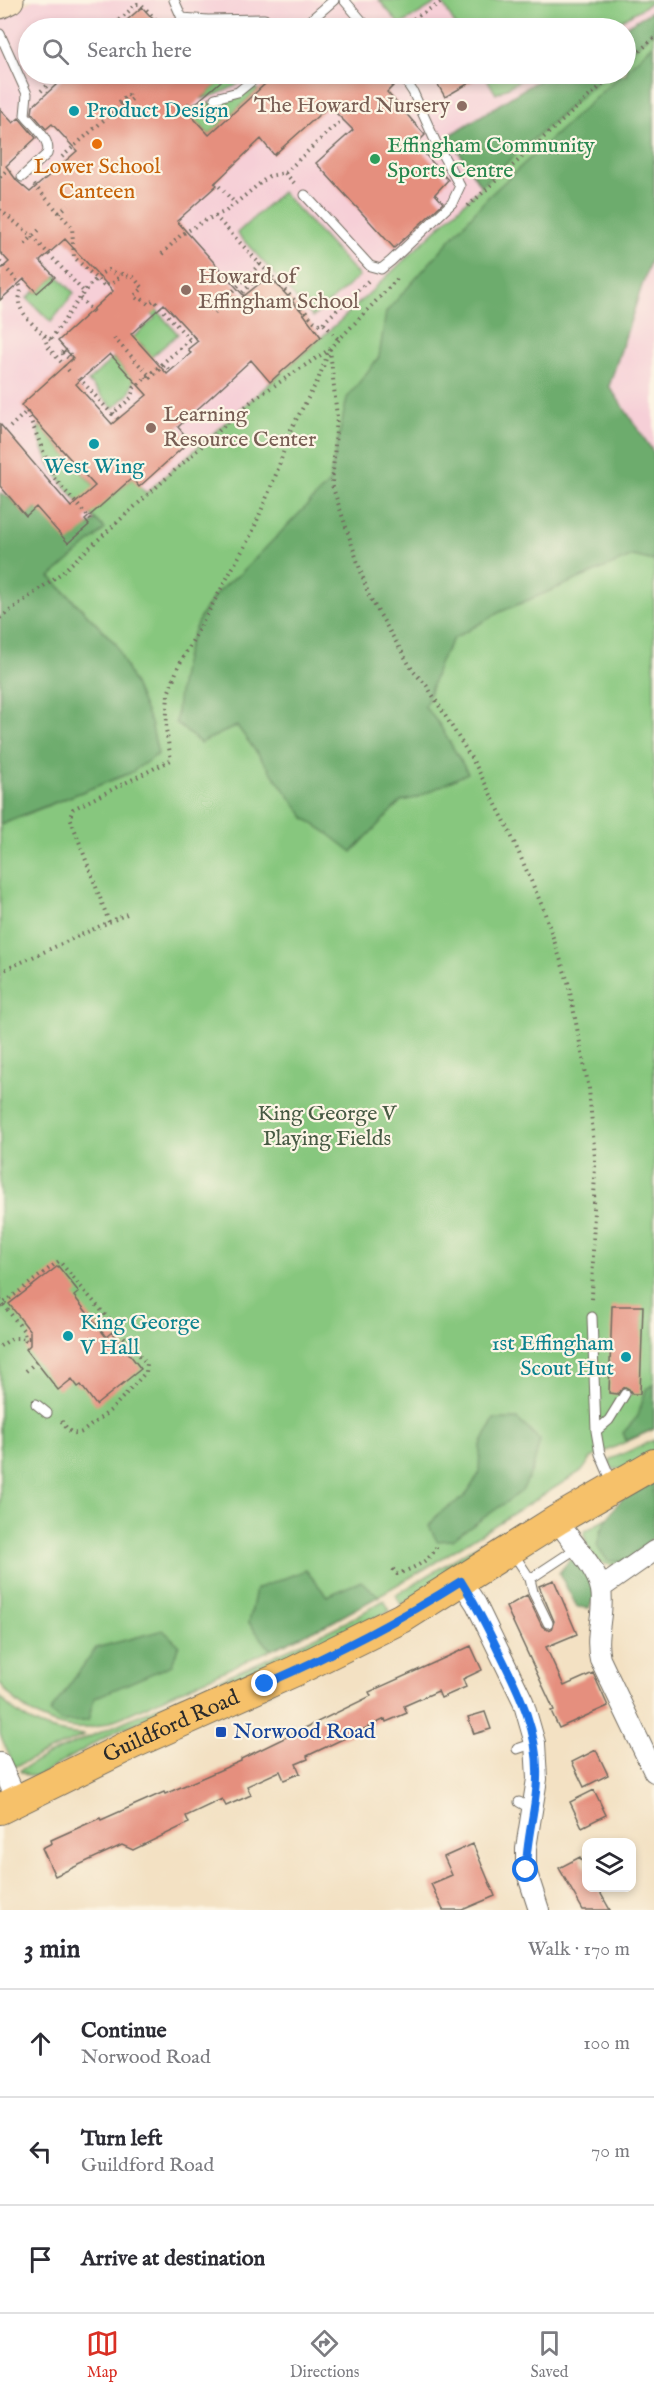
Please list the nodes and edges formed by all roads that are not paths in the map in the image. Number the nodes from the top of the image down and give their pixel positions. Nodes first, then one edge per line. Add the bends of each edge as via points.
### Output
1 (10, 0) edge
2 (174, 0) edge
3 (334, 0) edge
4 (344, 0) edge
5 (0, 5) edge
6 (182, 18) edge
7 (313, 18) edge
8 (359, 18) edge
9 (0, 34) edge
10 (3, 51) edge
11 (18, 78) edge
12 (21, 84) edge
13 (248, 84) edge
14 (408, 84) edge
15 (215, 98) dead end
16 (22, 177) dead end
17 (305, 195) dead end
18 (592, 1317) road end
19 (625, 1394) dead end
20 (36, 1404) road end
21 (46, 1413) dead end
22 (596, 1431) junction
23 (654, 1464) edge
24 (614, 1486) junction
25 (557, 1520) junction
26 (577, 1548) junction
27 (510, 1549) junction
28 (654, 1551) edge
29 (530, 1579) junction
30 (461, 1581) junction
31 (601, 1588) junction
32 (548, 1623) dead end
33 (0, 1764) edge
34 (654, 1772) edge
35 (8, 1804) edge
36 (539, 1910) edge

1 - 5 street
2 - 6 lane
3 - 7 lane
4 - 8 lane
9 - 10 lane
10 - 11 lane
12 - 16 lane via 27,94 25,115 49,148
13 - 15 lane via 238,92
14 - 17 lane via 460,186 452,203 381,269 370,266
18 - 22 lane
19 - 22 lane via 609,1420
20 - 21 lane
22 - 24 lane via 600,1454
23 - 24 main road, Guildford Road
24 - 25 main road, Guildford Road
25 - 26 street
25 - 27 main road, Guildford Road
26 - 29 lane
26 - 31 street
27 - 29 lane
27 - 30 main road, Guildford Road
28 - 31 street
29 - 32 lane
30 - 35 main road, Guildford Road via 351,1645
30 - 36 street via 523,1701 526,1746 537,1779 526,1806 526,1870
31 - 34 street via 596,1644 600,1659
33 - 35 street

